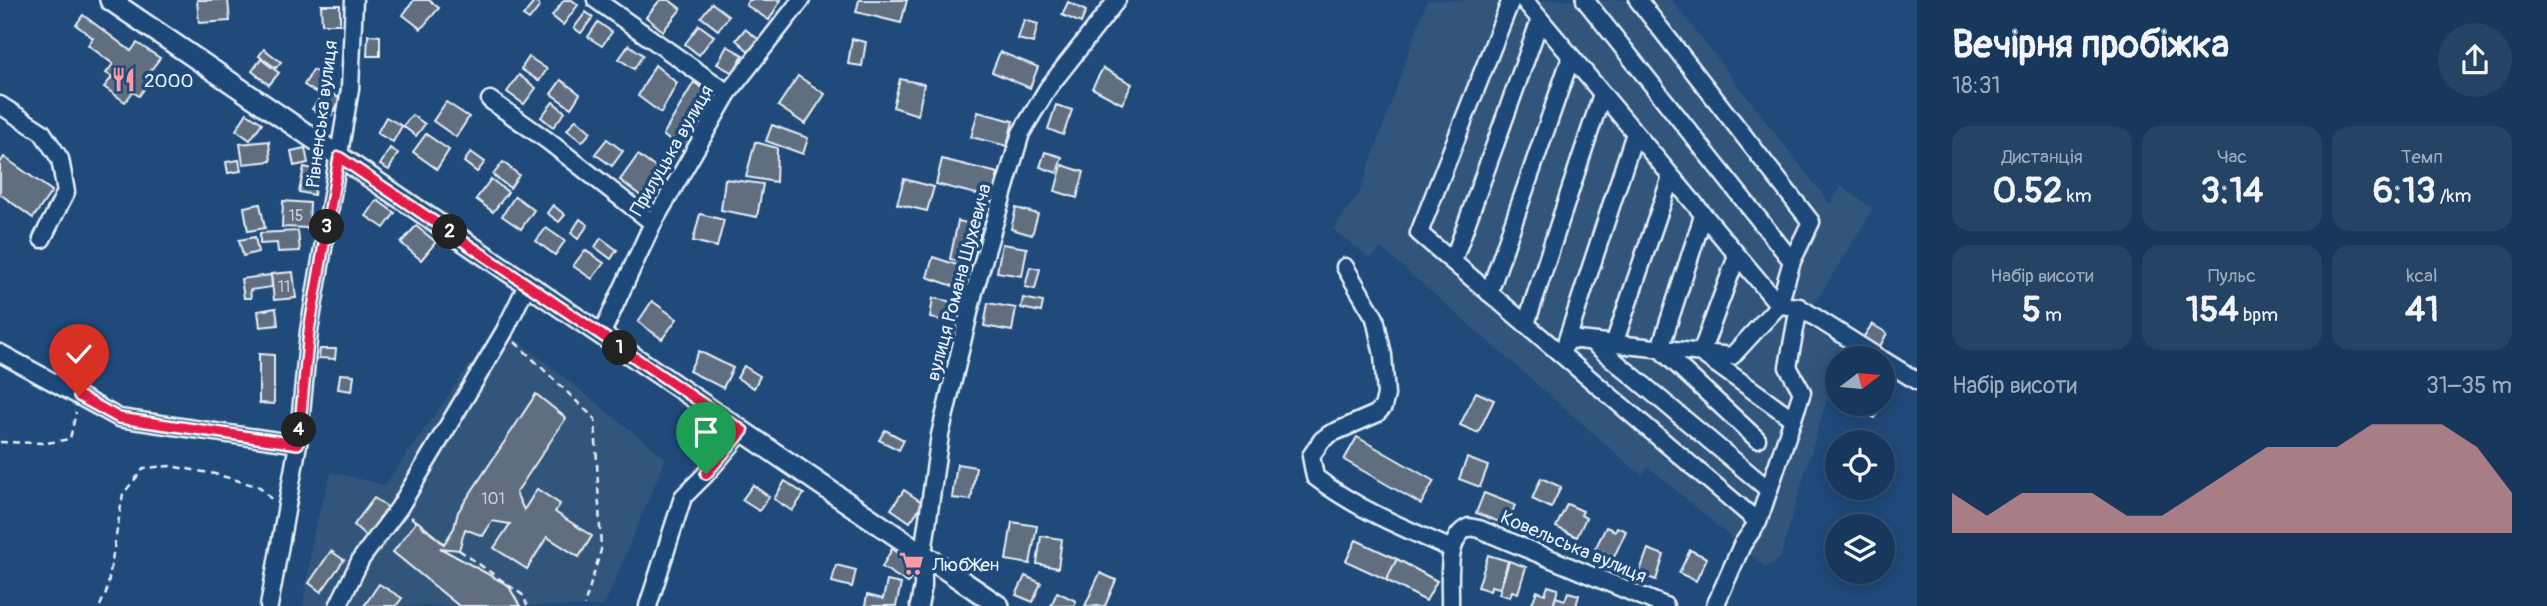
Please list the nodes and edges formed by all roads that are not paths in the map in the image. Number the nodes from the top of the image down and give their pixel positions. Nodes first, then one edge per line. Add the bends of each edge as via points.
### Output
1 (110, 0) edge
2 (354, 0) edge
3 (597, 0) edge
4 (801, 0) edge
5 (1117, 0) edge
6 (1511, 0) edge
7 (1524, 0) edge
8 (1585, 0) edge
9 (1638, 0) edge
10 (1540, 20) junction
11 (1571, 57) junction
12 (728, 93) junction
13 (1602, 94) junction
14 (489, 100) dead end
15 (0, 105) edge
16 (1635, 133) junction
17 (339, 157) junction
18 (1671, 177) junction
19 (1703, 216) junction
20 (653, 223) junction
21 (42, 239) dead end
22 (1737, 256) junction
23 (1452, 261) junction
24 (1792, 261) junction
25 (1345, 267) dead end
26 (527, 285) junction
27 (1489, 293) junction
28 (1779, 305) junction
29 (1804, 310) junction
30 (1526, 324) junction
31 (601, 335) junction
32 (1568, 339) junction
33 (1592, 342) junction
34 (1614, 344) junction
35 (1861, 346) edge
36 (1660, 349) junction
37 (0, 353) edge
38 (1701, 353) junction
39 (1563, 355) junction
40 (1895, 367) edge
41 (1917, 381) edge
42 (1793, 419) junction
43 (743, 431) junction
44 (1757, 439) dead end
45 (298, 444) junction
46 (1769, 490) junction
47 (1758, 522) junction
48 (1452, 549) junction
49 (923, 553) junction
50 (269, 606) edge
51 (338, 606) edge
52 (648, 606) edge
53 (919, 606) edge
54 (999, 606) edge
55 (1450, 606) edge
56 (1665, 606) edge
57 (1715, 606) edge

1 - 17 main road
2 - 17 street, Рівненська вулиця
3 - 12 street
4 - 12 street, Прилуцька вулиця
5 - 49 street, вулиця Романа Шухевича via 1048,88 1021,133 974,292 940,435
6 - 23 street via 1419,233
7 - 10 street
8 - 24 street
9 - 24 street via 1811,222
10 - 11 street
10 - 23 street
11 - 13 street
11 - 27 street
12 - 20 street, Прилуцька вулиця
13 - 16 street
13 - 30 street
14 - 20 street
15 - 21 street via 42,132 60,159 66,192
16 - 18 street
16 - 32 street
17 - 26 main road
17 - 45 street, Рівненська вулиця via 309,331
18 - 19 street
18 - 34 street
19 - 22 street
19 - 36 street
20 - 31 street, Прилуцька вулиця
22 - 28 street
22 - 38 street
23 - 27 street
24 - 28 street
25 - 48 street via 1375,318 1386,395 1376,414 1322,440 1311,456 1315,477 1389,520
26 - 31 main road
26 - 51 street via 398,508 361,559
27 - 30 street
28 - 29 street
28 - 38 street via 1732,356
29 - 35 street
29 - 42 street via 1788,367 1802,393
30 - 39 street
31 - 43 main road
32 - 33 street
32 - 39 street
33 - 34 street
33 - 46 street
34 - 36 street
36 - 38 street
36 - 44 street
37 - 45 street via 119,418
38 - 42 street
39 - 47 street
40 - 41 street
42 - 46 street
43 - 49 main road
43 - 52 street via 683,497
45 - 50 street, Рівненська вулиця
46 - 47 street
47 - 57 street via 1742,545
48 - 55 street
48 - 56 street, Ковельська вулиця via 1462,530 1479,529
49 - 53 street, вулиця Романа Шухевича
49 - 54 main road

